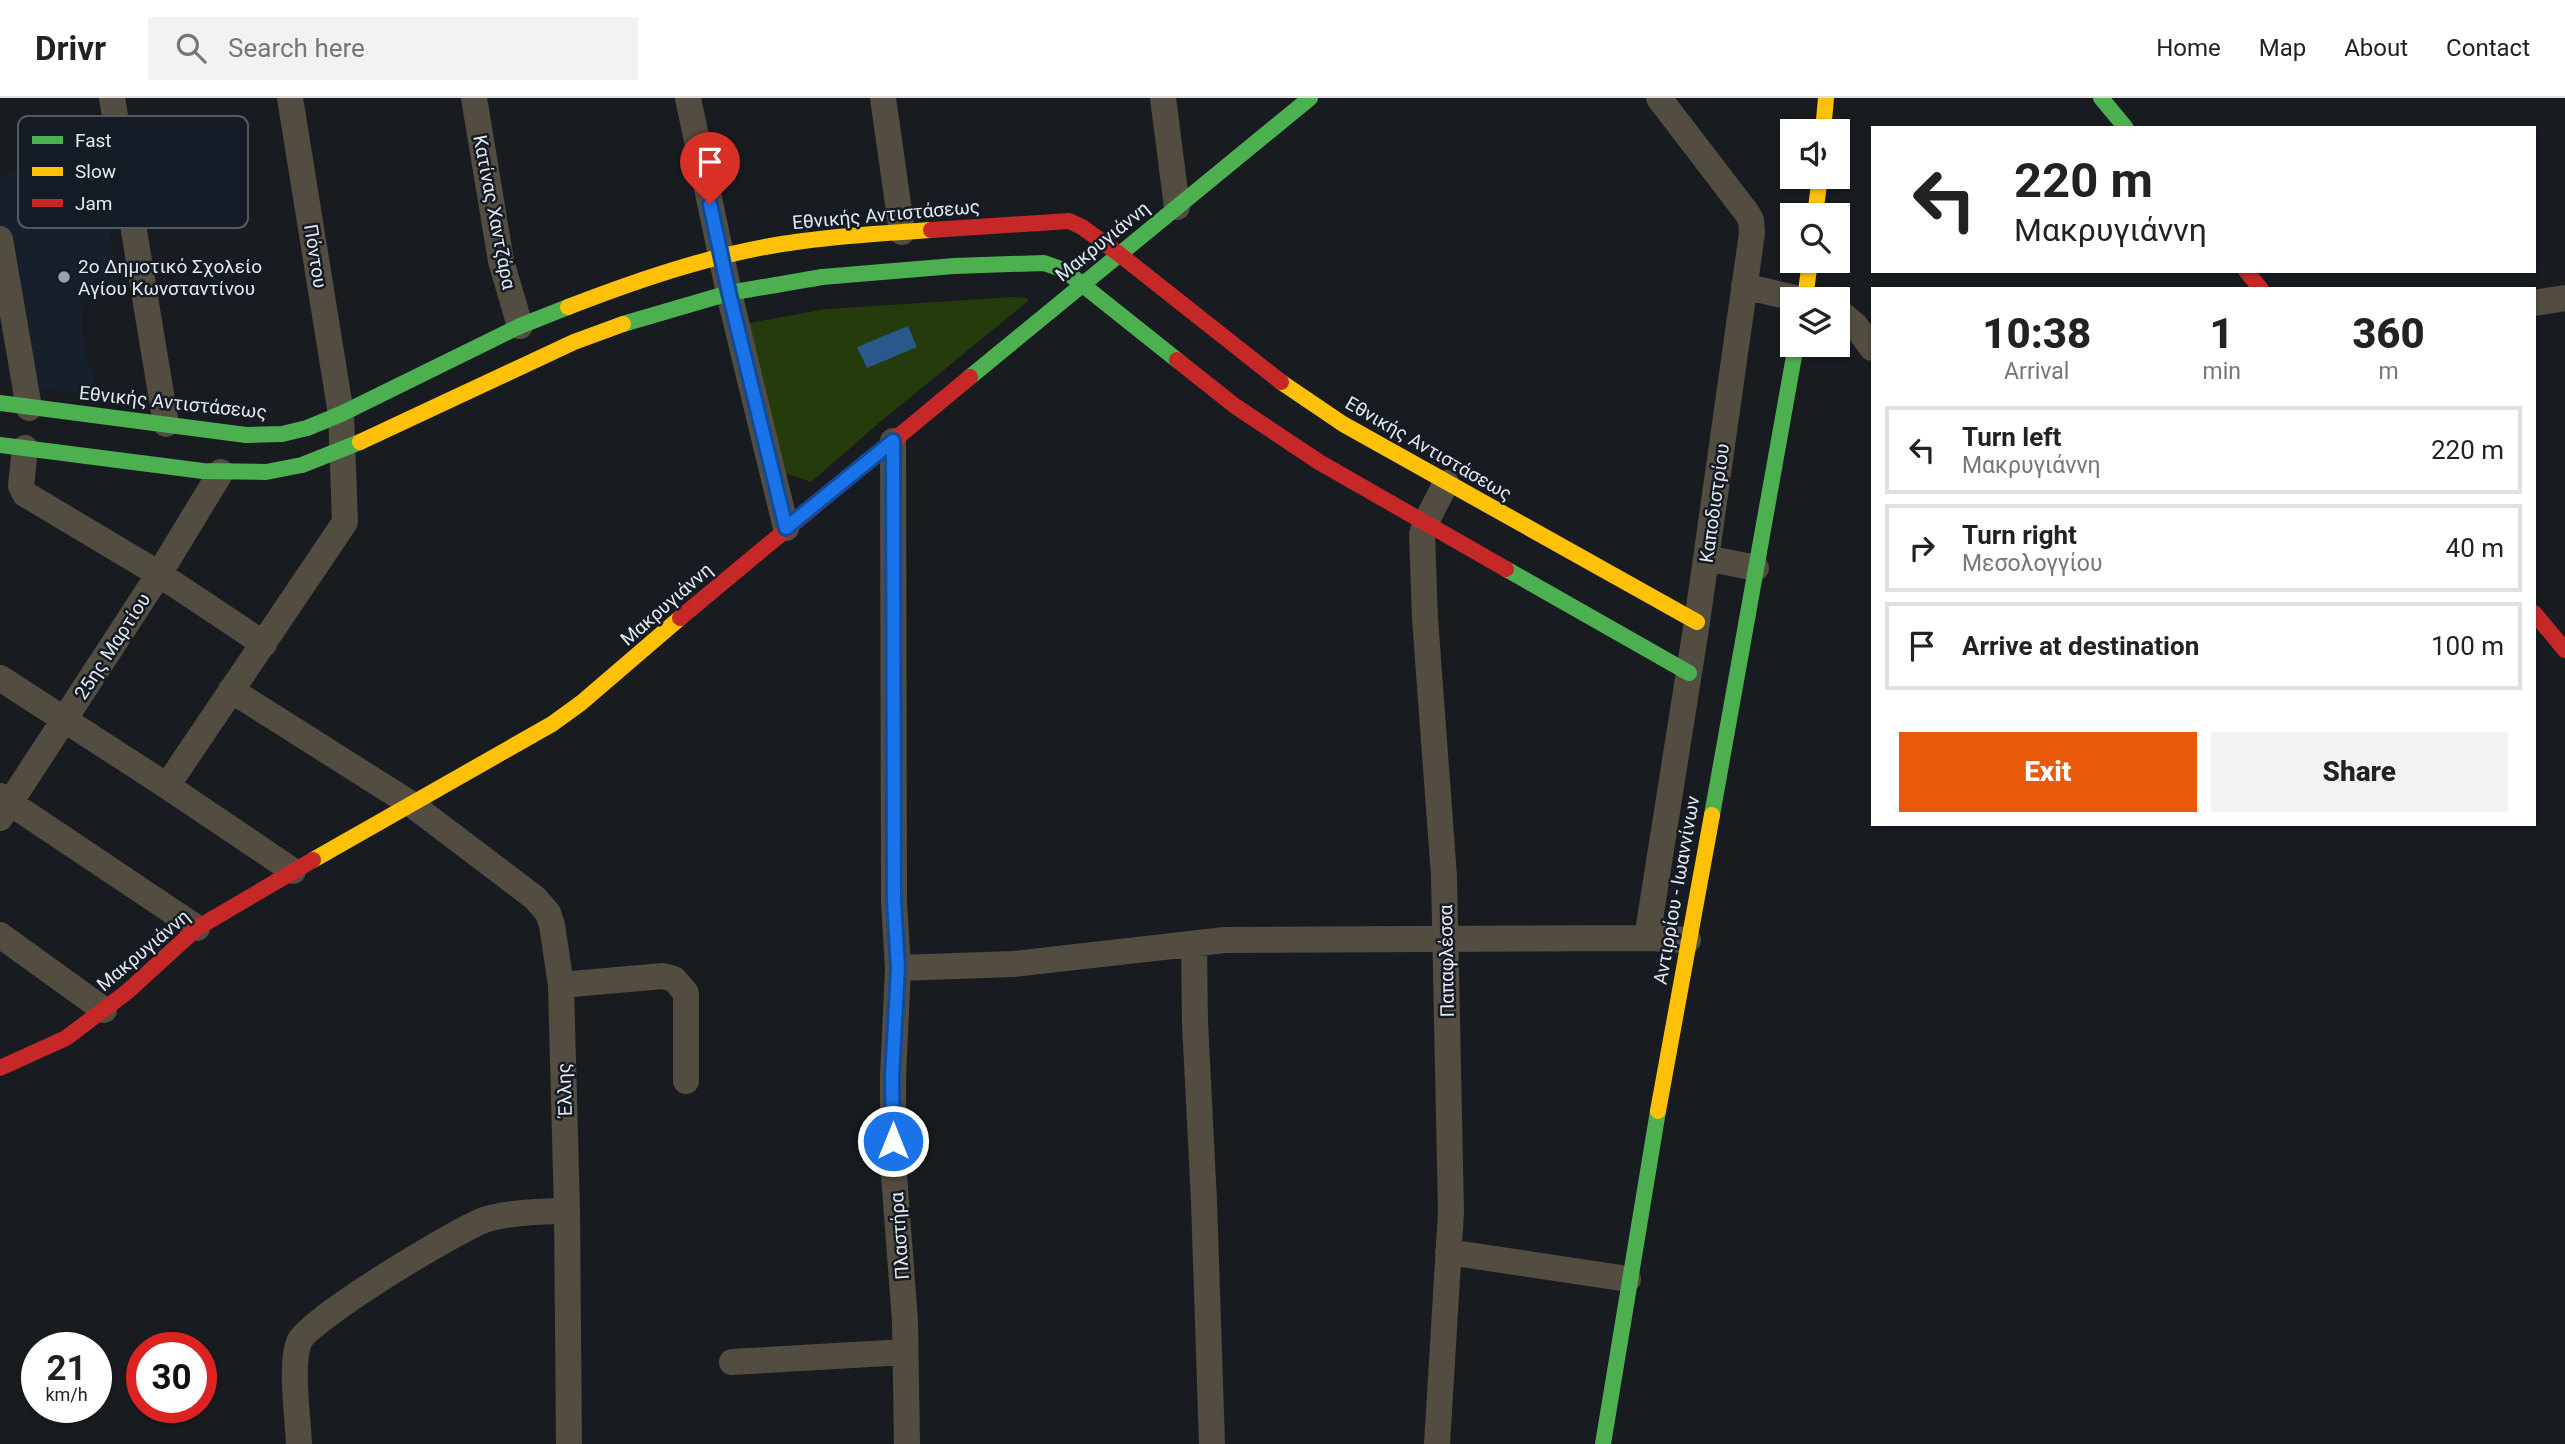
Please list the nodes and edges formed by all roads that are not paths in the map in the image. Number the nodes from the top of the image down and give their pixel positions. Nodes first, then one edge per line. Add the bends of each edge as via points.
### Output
1 (112, 98) edge
2 (290, 98) edge
3 (474, 98) edge
4 (688, 98) edge
5 (883, 98) edge
6 (1163, 98) edge
7 (1310, 98) edge
8 (1659, 98) edge
9 (1826, 98) edge
10 (2101, 98) edge
11 (115, 116) edge
12 (1824, 119) edge
13 (2124, 126) edge
14 (1177, 207) junction
15 (133, 228) edge
16 (902, 232) junction
17 (0, 239) edge
18 (1119, 254) junction
19 (722, 257) junction
20 (2248, 273) edge
21 (1082, 284) junction
22 (1744, 286) junction
23 (2259, 287) edge
24 (729, 293) junction
25 (1780, 295) edge
26 (2565, 298) edge
27 (2536, 303) edge
28 (1850, 322) edge
29 (520, 326) junction
30 (1871, 347) edge
31 (1793, 357) edge
32 (0, 403) edge
33 (29, 408) junction
34 (341, 414) junction
35 (166, 425) junction
36 (893, 441) junction
37 (13, 447) edge
38 (344, 449) junction
39 (221, 472) junction
40 (1446, 483) junction
41 (1425, 524) junction
42 (786, 528) junction
43 (1706, 558) junction
44 (1756, 568) junction
45 (159, 574) junction
46 (2536, 615) edge
47 (1696, 622) junction
48 (264, 644) junction
49 (2565, 650) edge
50 (1689, 673) junction
51 (0, 678) edge
52 (231, 690) junction
53 (64, 719) junction
54 (167, 786) junction
55 (411, 804) junction
56 (3, 806) edge
57 (293, 872) junction
58 (197, 929) junction
59 (0, 935) edge
60 (1445, 938) junction
61 (1647, 938) junction
62 (1688, 940) junction
63 (1194, 944) junction
64 (898, 968) junction
65 (561, 985) junction
66 (104, 1010) junction
67 (0, 1068) edge
68 (686, 1081) dead end
69 (567, 1211) junction
70 (1448, 1252) junction
71 (1628, 1279) junction
72 (905, 1352) junction
73 (732, 1362) dead end
74 (299, 1444) edge
75 (569, 1444) edge
76 (908, 1444) edge
77 (1212, 1444) edge
78 (1437, 1444) edge
79 (1603, 1444) edge

1 - 11 street
2 - 34 street, Πόντου
3 - 29 street, Κατίνας Χαντζάρα via 501,261
4 - 19 street
5 - 16 street
6 - 14 street
7 - 14 main road, Μακρυγιάννη
8 - 22 street, Καποδιστρίου via 1751,220
9 - 12 main road
10 - 13 main road
14 - 18 main road, Μακρυγιάννη
15 - 35 street
16 - 18 main road, Εθνικής Αντιστάσεως via 1069,221
16 - 19 main road, Εθνικής Αντιστάσεως via 802,241
17 - 33 street
18 - 21 main road, Μακρυγιάννη
18 - 40 main road, Εθνικής Αντιστάσεως via 1283,384
19 - 24 street
19 - 29 main road, Εθνικής Αντιστάσεως via 630,283
20 - 23 main road
21 - 24 main road via 1064,270 1044,263 822,277
21 - 36 main road, Μακρυγιάννη
21 - 41 main road via 1235,406
22 - 25 street
22 - 43 street, Καποδιστρίου
24 - 38 main road via 638,318 574,342
24 - 42 street
26 - 27 street
28 - 30 street
29 - 34 main road, Εθνικής Αντιστάσεως
31 - 44 main road, Αντιρρίου - Ιωαννίνων
32 - 33 main road, Εθνικής Αντιστάσεως
33 - 35 main road, Εθνικής Αντιστάσεως
34 - 35 main road, Εθνικής Αντιστάσεως via 282,434 246,435
34 - 38 street, Πόντου
36 - 42 main road, Μακρυγιάννη
36 - 64 street, Πλαστήρα
37 - 39 main road
37 - 45 street via 23,492
38 - 39 main road via 266,472
38 - 48 street, Πόντου via 345,522
39 - 45 street, 25ης Μαρτίου
40 - 41 street, Παπαφλέσσα
40 - 47 main road, Εθνικής Αντιστάσεως
41 - 50 main road
41 - 60 street, Παπαφλέσσα via 1425,619
42 - 55 main road, Μακρυγιάννη via 581,703
43 - 44 street
43 - 47 street, Καποδιστρίου
44 - 62 main road, Αντιρρίου - Ιωαννίνων
45 - 48 street
45 - 53 street, 25ης Μαρτίου
46 - 49 main road
47 - 50 street, Καποδιστρίου
48 - 52 street, Πόντου
50 - 61 street, Καποδιστρίου
51 - 53 street
52 - 54 street, Πόντου
52 - 55 street, Έλλης
53 - 54 street
53 - 56 street, 25ης Μαρτίου
54 - 57 street
55 - 57 main road, Μακρυγιάννη
55 - 65 street, Έλλης via 535,898 548,913
56 - 58 street
57 - 58 main road, Μακρυγιάννη
58 - 66 main road, Μακρυγιάννη
59 - 66 street
60 - 61 street
60 - 63 street
60 - 70 street, Παπαφλέσσα
61 - 62 street
62 - 71 main road, Αντιρρίου - Ιωαννίνων
63 - 64 street via 1014,964
63 - 77 street
64 - 72 street, Πλαστήρα via 893,1163
65 - 68 street via 663,976 674,979 686,993
65 - 69 street, Έλλης
66 - 67 main road, Μακρυγιάννη via 66,1038
69 - 74 street via 509,1214 474,1224 394,1271 306,1332 295,1363
69 - 75 street, Έλλης
70 - 71 street
70 - 78 street, Παπαφλέσσα
71 - 79 main road, Αντιρρίου - Ιωαννίνων
72 - 73 street
72 - 76 street, Πλαστήρα

